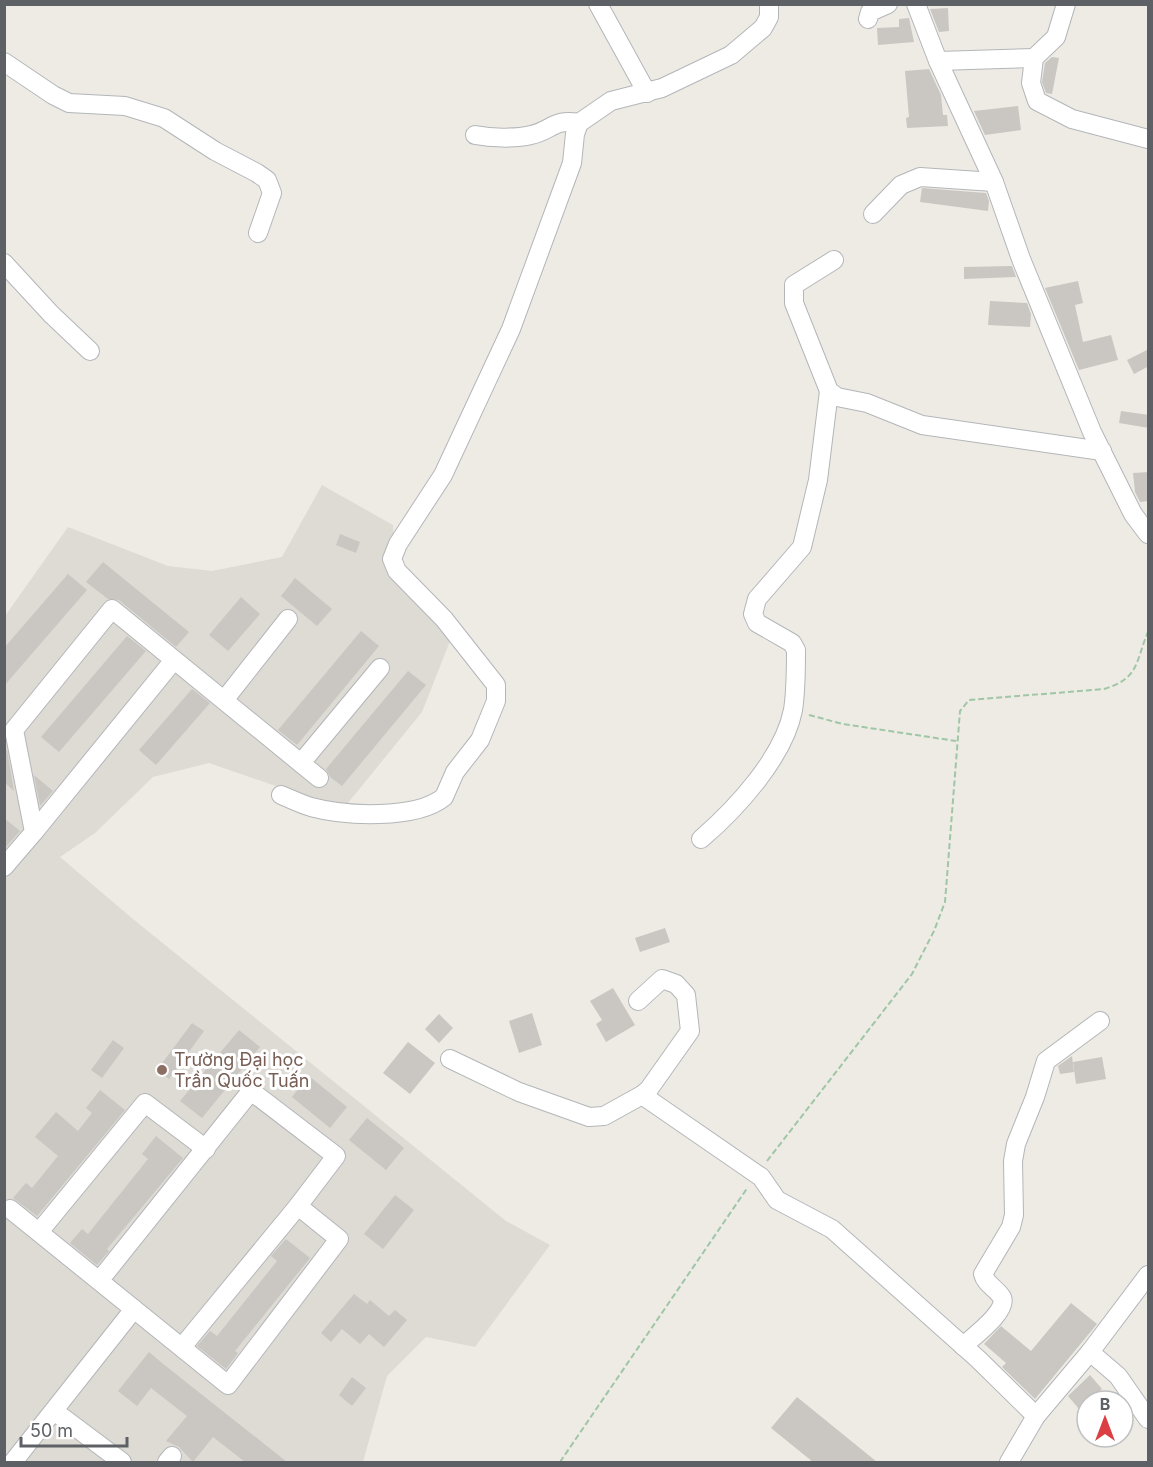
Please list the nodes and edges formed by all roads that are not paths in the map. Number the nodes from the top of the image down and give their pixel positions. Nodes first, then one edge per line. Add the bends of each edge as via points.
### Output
1 (598, 4) edge
2 (770, 4) edge
3 (888, 4) edge
4 (916, 4) edge
5 (1066, 4) edge
6 (868, 19) dead end
7 (1034, 58) junction
8 (938, 61) junction
9 (4, 62) edge
10 (646, 93) junction
11 (579, 123) junction
12 (475, 135) dead end
13 (1149, 139) edge
14 (994, 182) junction
15 (873, 214) dead end
16 (258, 233) dead end
17 (834, 260) dead end
18 (4, 262) edge
19 (90, 351) dead end
20 (830, 391) junction
21 (1102, 451) junction
22 (1149, 534) edge
23 (288, 620) dead end
24 (174, 660) junction
25 (380, 668) dead end
26 (225, 699) junction
27 (301, 763) junction
28 (319, 778) dead end
29 (281, 795) dead end
30 (34, 832) junction
31 (701, 839) dead end
32 (4, 867) edge
33 (638, 1001) dead end
34 (1100, 1021) dead end
35 (450, 1059) dead end
36 (642, 1095) junction
37 (206, 1149) junction
38 (298, 1206) junction
39 (10, 1209) dead end
40 (39, 1232) junction
41 (1149, 1275) edge
42 (99, 1281) junction
43 (134, 1310) junction
44 (963, 1346) junction
45 (182, 1347) junction
46 (1090, 1352) junction
47 (54, 1411) junction
48 (1036, 1416) junction
49 (1149, 1419) edge
50 (13, 1462) edge
51 (122, 1462) edge
52 (1009, 1462) edge

1 - 10 street
2 - 10 street via 763,28 731,55
3 - 6 street via 870,12
4 - 8 street
5 - 7 street via 1056,37
7 - 8 street
7 - 13 street via 1032,83 1037,101 1072,119
8 - 14 street
9 - 16 street via 69,103 125,106 164,118 257,173 267,180 272,193
10 - 11 street via 611,101
11 - 12 street via 559,122 533,135
11 - 29 street via 572,163 511,329 443,475 392,559 397,571 444,619 494,681 496,701 480,740 455,772 444,797 408,811 354,814 311,807
14 - 15 street via 920,177 901,185
14 - 21 street via 1025,269
17 - 20 street via 794,285 793,292
18 - 19 street
20 - 21 street via 837,397 867,403 922,425
20 - 31 street via 818,480 802,547 757,599 753,614 757,623 792,643 796,650 793,711 778,749 732,812
21 - 22 street via 1133,514
23 - 26 street
24 - 26 street
24 - 30 street
24 - 30 street via 112,609 14,730
25 - 27 street
26 - 27 street
27 - 28 street
30 - 32 street
33 - 36 street via 662,979 669,980 686,995 691,1025 686,1041
34 - 44 street via 1042,1067 1016,1144 1011,1227 983,1274 1003,1299 1003,1305
35 - 36 street via 519,1092 589,1117 604,1116
36 - 44 street via 757,1174 777,1200 832,1229
37 - 38 street via 251,1091 336,1156
37 - 40 street via 145,1103
37 - 42 street
38 - 45 street
38 - 45 street via 339,1239 228,1385
39 - 40 street
40 - 42 street
41 - 46 street
42 - 43 street
43 - 45 street
43 - 47 street
44 - 48 street
46 - 48 street
46 - 49 street via 1118,1376
47 - 50 street
47 - 51 street
48 - 52 street

